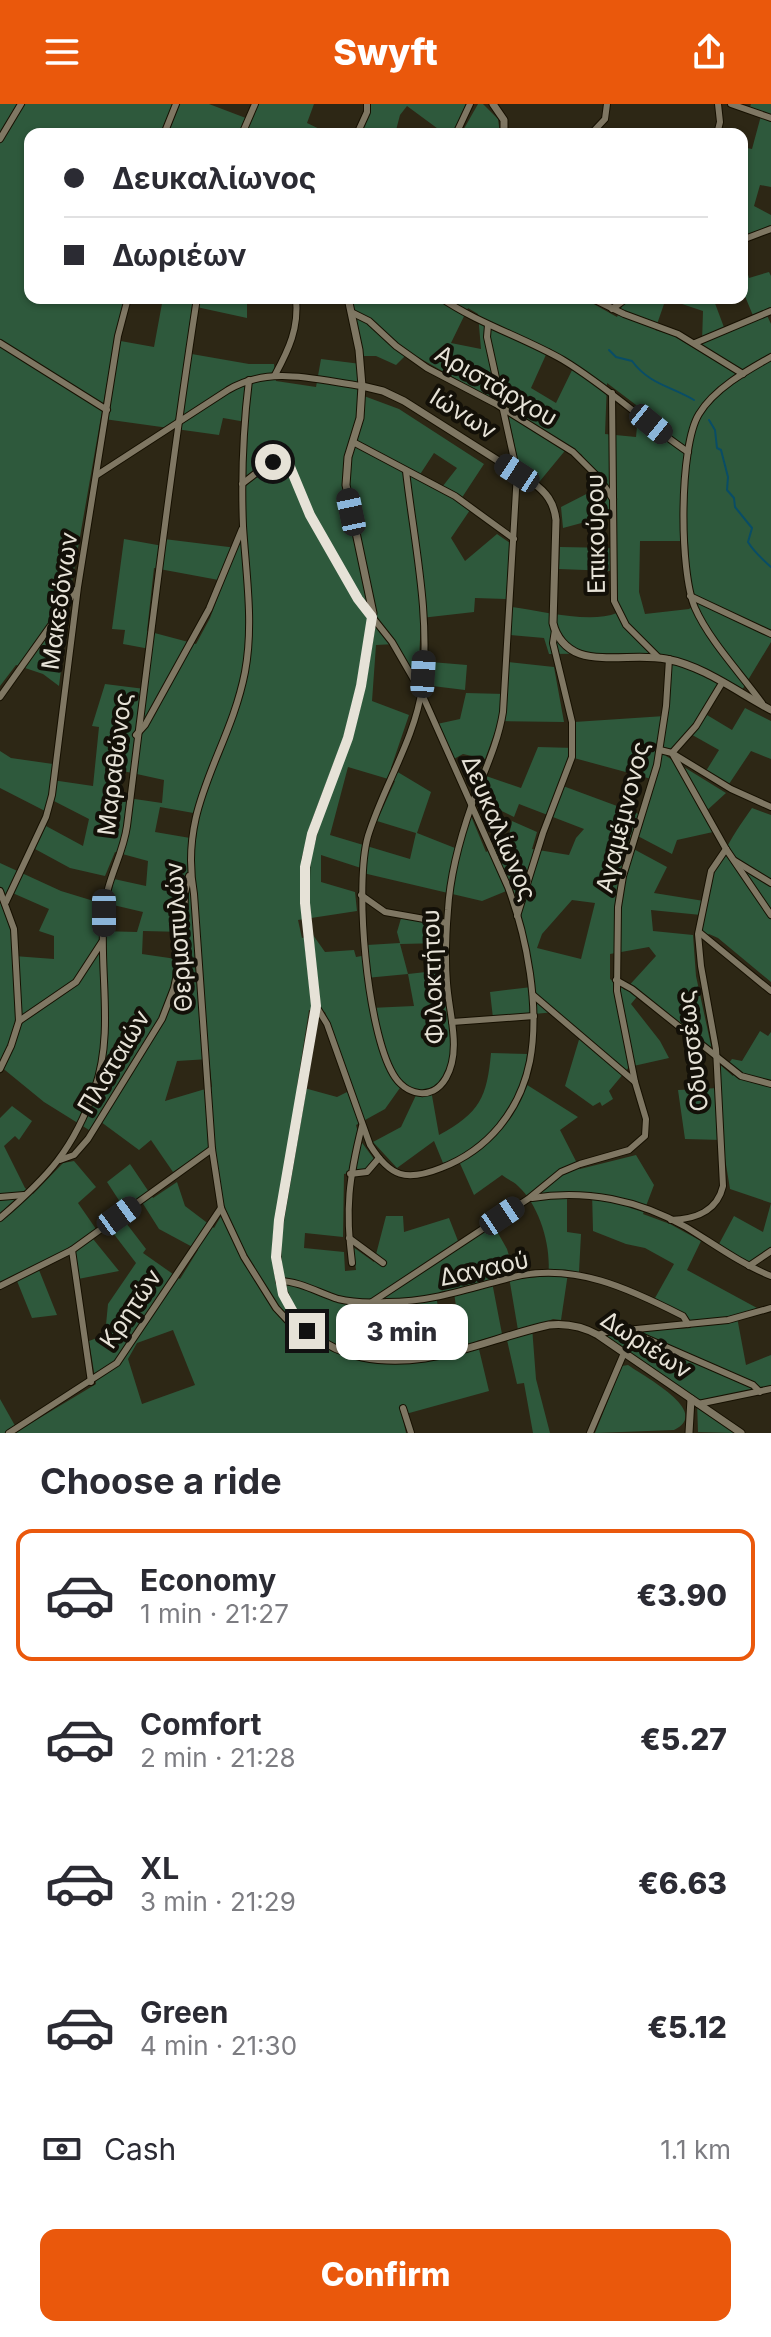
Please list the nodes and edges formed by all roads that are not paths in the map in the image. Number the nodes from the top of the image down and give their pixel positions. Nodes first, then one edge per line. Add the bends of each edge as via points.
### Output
1 (21, 104) edge
2 (176, 104) edge
3 (255, 104) edge
4 (367, 104) edge
5 (470, 104) edge
6 (493, 104) edge
7 (607, 104) edge
8 (718, 104) edge
9 (731, 104) edge
10 (771, 118) edge
11 (166, 128) edge
12 (243, 128) edge
13 (360, 128) edge
14 (459, 128) edge
15 (504, 128) edge
16 (597, 128) edge
17 (718, 128) edge
18 (0, 139) edge
19 (771, 229) edge
20 (748, 238) edge
21 (126, 304) edge
22 (196, 304) edge
23 (296, 304) edge
24 (350, 304) edge
25 (451, 304) edge
26 (602, 304) edge
27 (619, 304) edge
28 (612, 309) junction
29 (771, 311) edge
30 (353, 313) junction
31 (488, 325) junction
32 (0, 343) edge
33 (695, 343) junction
34 (771, 357) edge
35 (743, 374) junction
36 (275, 375) junction
37 (249, 380) junction
38 (362, 386) junction
39 (612, 393) junction
40 (503, 408) junction
41 (107, 410) junction
42 (178, 423) junction
43 (353, 442) junction
44 (688, 452) junction
45 (406, 471) junction
46 (517, 473) junction
47 (97, 475) junction
48 (242, 484) junction
49 (613, 499) junction
50 (243, 527) junction
51 (514, 539) junction
52 (78, 587) junction
53 (690, 596) junction
54 (372, 617) junction
55 (555, 630) junction
56 (771, 634) edge
57 (659, 658) junction
58 (669, 659) junction
59 (722, 683) junction
60 (421, 692) junction
61 (0, 697) edge
62 (768, 708) edge
63 (136, 735) junction
64 (660, 750) junction
65 (672, 753) junction
66 (771, 807) edge
67 (471, 808) junction
68 (726, 849) junction
69 (732, 859) junction
70 (190, 872) junction
71 (771, 883) edge
72 (0, 891) edge
73 (361, 895) junction
74 (6, 902) junction
75 (771, 915) edge
76 (517, 916) junction
77 (447, 923) junction
78 (699, 932) junction
79 (104, 938) junction
80 (616, 980) junction
81 (771, 991) edge
82 (533, 995) junction
83 (316, 1006) junction
84 (534, 1016) junction
85 (19, 1021) junction
86 (452, 1022) junction
87 (716, 1055) junction
88 (0, 1069) edge
89 (635, 1082) junction
90 (771, 1084) edge
91 (363, 1123) junction
92 (212, 1149) junction
93 (379, 1158) junction
94 (60, 1160) junction
95 (350, 1174) junction
96 (27, 1195) junction
97 (0, 1197) edge
98 (528, 1199) junction
99 (221, 1208) junction
100 (0, 1218) edge
101 (671, 1220) junction
102 (349, 1238) junction
103 (72, 1250) junction
104 (771, 1251) edge
105 (352, 1263) dead end
106 (383, 1263) dead end
107 (749, 1266) junction
108 (771, 1276) edge
109 (279, 1281) junction
110 (0, 1286) edge
111 (372, 1302) junction
112 (771, 1308) edge
113 (688, 1324) junction
114 (303, 1327) junction
115 (633, 1329) junction
116 (598, 1335) junction
117 (624, 1353) junction
118 (91, 1382) junction
119 (771, 1389) edge
120 (760, 1392) junction
121 (694, 1401) junction
122 (403, 1408) dead end
123 (9, 1433) edge
124 (411, 1433) edge
125 (590, 1433) edge
126 (689, 1433) edge
127 (741, 1433) edge

1 - 18 street
2 - 11 street
3 - 12 street
4 - 13 street
5 - 14 street
6 - 15 street
7 - 16 street via 605,119
8 - 17 street
9 - 10 street
19 - 20 street
21 - 41 street, Μακεδόνων
22 - 42 street, Μαραθώνος
23 - 36 street via 294,335
24 - 30 street, Δωριέων
25 - 31 street
26 - 28 street
27 - 28 street
28 - 33 street
29 - 33 street
30 - 38 street, Δωριέων
30 - 40 street, Αριστάρχου via 438,375
31 - 39 street via 548,352
31 - 40 street, Φιλοκτήτου
32 - 41 street
33 - 35 street
34 - 35 street
35 - 44 street via 699,413
36 - 37 street, Ιώνων
36 - 38 street, Ιώνων
37 - 42 street, Ιώνων
37 - 48 street, Θερμοπυλών
38 - 43 street, Δωριέων
38 - 46 street, Ιώνων via 404,401
39 - 44 street
39 - 49 street, Επικούρου
40 - 46 street, Φιλοκτήτου
40 - 49 street, Αριστάρχου via 578,456
41 - 47 street, Μακεδόνων
42 - 47 street, Ιώνων
42 - 63 street, Μαραθώνος
43 - 45 street
43 - 54 street, Δωριέων via 346,489
44 - 53 street via 683,548
45 - 51 street via 455,496
45 - 60 street via 423,608
46 - 51 street, Φιλοκτήτου
46 - 55 street, Ιώνων via 544,491 554,507
47 - 52 street, Μακεδόνων
48 - 50 street, Θερμοπυλών
48 - 54 street, Δευκαλίωνος via 269,463 290,467 310,515
49 - 57 street, Επικούρου via 616,606 626,625
50 - 63 street via 194,639
50 - 70 street, Θερμοπυλών via 249,639 245,670 200,794
51 - 67 street, Φιλοκτήτου via 502,719
52 - 61 street
52 - 74 street, Μακεδόνων via 52,795
53 - 56 street
53 - 62 street via 704,625
54 - 60 street, Δευκαλίωνος
54 - 83 street, Δωριέων via 348,738 306,859
55 - 57 street via 581,655
55 - 76 street via 553,643 572,722 572,757
57 - 58 street
58 - 59 street
58 - 64 street, Αγαμέμνονος
59 - 62 street
59 - 65 street
60 - 67 street, Δευκαλίωνος
60 - 73 street, Φιλοκτήτου via 369,835
63 - 79 street, Μαραθώνος via 126,830 106,897
64 - 65 street
64 - 80 street, Αγαμέμνονος via 621,888
65 - 66 street
65 - 68 street
67 - 76 street, Δευκαλίωνος
67 - 77 street, Φιλοκτήτου via 455,864
68 - 69 street
68 - 78 street, Οδυσσέως via 711,871
69 - 71 street
69 - 75 street
70 - 92 street, Θερμοπυλών
70 - 94 street, Πλαταιών via 183,945 162,1019 93,1133 74,1155
72 - 74 street
73 - 77 street via 385,912
73 - 86 street, Φιλοκτήτου via 377,1027 389,1067 405,1088 429,1093 445,1080 453,1058
74 - 85 street via 15,939
76 - 82 street, Δευκαλίωνος
77 - 86 street, Φιλοκτήτου
78 - 81 street
78 - 87 street, Οδυσσέως
79 - 85 street via 76,982
79 - 94 street, Μαραθώνος via 101,1068 82,1121
80 - 87 street
80 - 89 street, Αγαμέμνονος
82 - 84 street, Δευκαλίωνος
82 - 89 street
83 - 91 street
83 - 109 street, Δωριέων via 278,1230
84 - 86 street
84 - 93 street, Δευκαλίωνος via 524,1083 510,1113 486,1142 458,1162 418,1176 398,1174
85 - 88 street
87 - 90 street via 744,1078
87 - 101 street, Οδυσσέως via 722,1189 718,1201 703,1213
89 - 98 street, Αγαμέμνονος via 647,1124 640,1143 564,1170
91 - 93 street
91 - 95 street
92 - 99 street, Θερμοπυλών
92 - 103 street
93 - 95 street via 367,1172
94 - 96 street, Μαραθώνος
95 - 102 street
96 - 97 street
96 - 100 street, Μαραθώνος
98 - 101 street via 597,1196
98 - 111 street, Αγαμέμνονος
99 - 114 street, Θερμοπυλών via 276,1308 286,1320
99 - 118 street, Κρητών via 117,1363
101 - 107 street
102 - 105 street
102 - 106 street
103 - 110 street
103 - 118 street
104 - 107 street
107 - 108 street
109 - 111 street, Δαναού via 341,1300
109 - 114 street, Δωριέων
111 - 113 street, Δαναού via 437,1298 522,1276 578,1276 632,1291 683,1316
112 - 113 street via 733,1320
113 - 115 street
114 - 116 street, Δωριέων via 338,1349 398,1360 447,1354 555,1324 576,1325
115 - 116 street
115 - 120 street
116 - 117 street, Δωριέων
117 - 121 street, Δωριέων
117 - 125 street
118 - 123 street, Κρητών
119 - 120 street
120 - 121 street
121 - 126 street, Δωριέων
121 - 127 street, Δωριέων
122 - 124 street

